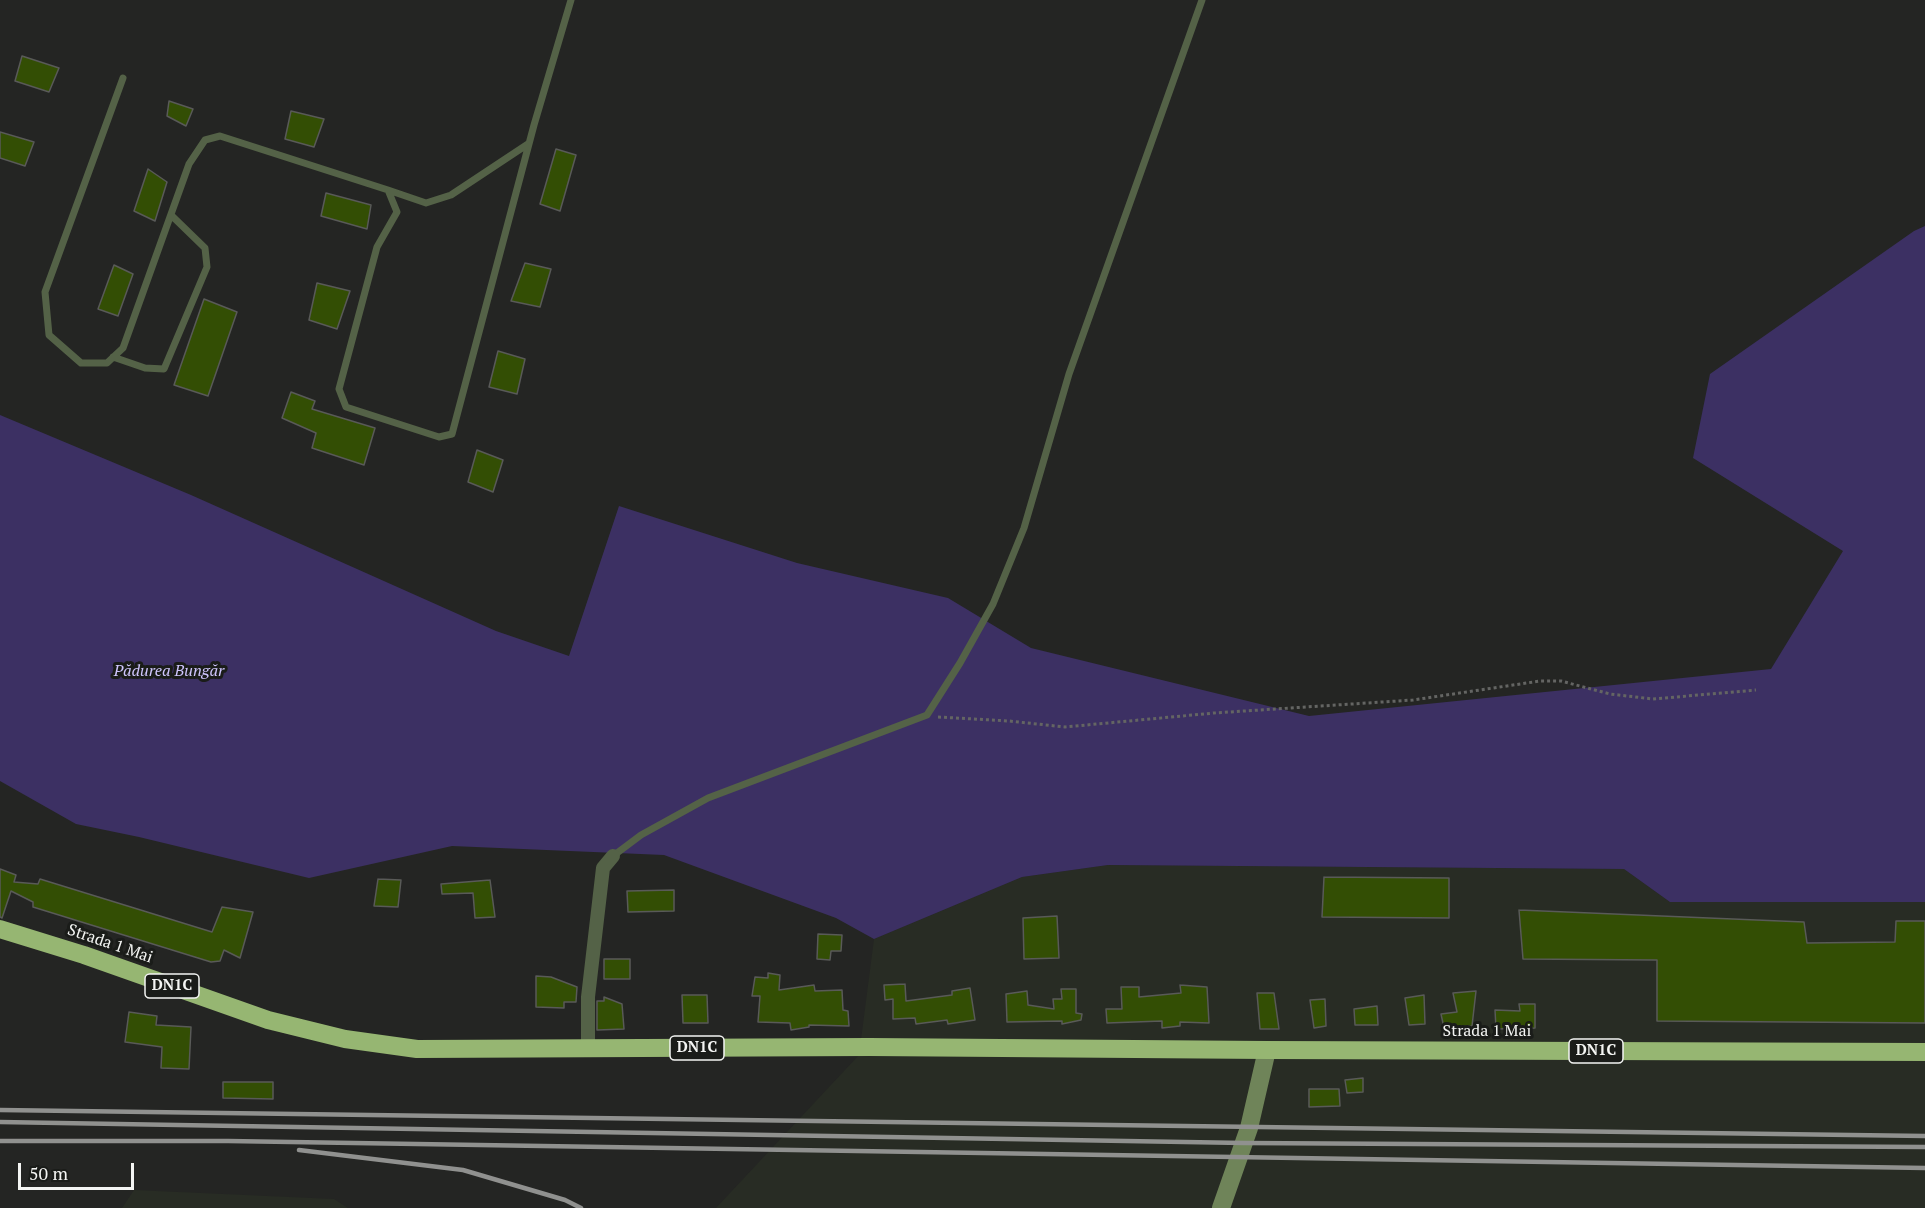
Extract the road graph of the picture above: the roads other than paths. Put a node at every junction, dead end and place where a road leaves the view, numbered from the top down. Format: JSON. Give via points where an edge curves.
{"nodes":[{"id":1,"x":571,"y":0,"type":"edge"},
{"id":2,"x":1202,"y":0,"type":"edge"},
{"id":3,"x":123,"y":78,"type":"dead end"},
{"id":4,"x":529,"y":144,"type":"junction"},
{"id":5,"x":388,"y":190,"type":"junction"},
{"id":6,"x":171,"y":214,"type":"junction"},
{"id":7,"x":113,"y":357,"type":"junction"},
{"id":8,"x":613,"y":856,"type":"joint"},
{"id":9,"x":0,"y":928,"type":"edge"},
{"id":10,"x":588,"y":1049,"type":"junction"},
{"id":11,"x":1267,"y":1050,"type":"junction"},
{"id":12,"x":1925,"y":1052,"type":"edge"},
{"id":13,"x":1221,"y":1208,"type":"edge"}],
"edges":[{"from":1,"to":4,"type":"lane"},
{"from":2,"to":8,"type":"lane","via":[[1069,374],[1024,528],[993,604],[927,715],[708,798],[641,835]]},
{"from":3,"to":7,"type":"lane","via":[[45,292],[49,334],[81,363],[106,363]]},
{"from":4,"to":5,"type":"lane","via":[[442,198],[426,203]]},
{"from":4,"to":5,"type":"lane","via":[[452,434],[439,437],[346,407],[339,388],[377,247],[397,212]]},
{"from":5,"to":6,"type":"lane","via":[[220,136],[205,140],[189,164]]},
{"from":6,"to":7,"type":"lane","via":[[123,348]]},
{"from":6,"to":7,"type":"lane","via":[[205,249],[207,267],[164,369],[145,368]]},
{"from":8,"to":10,"type":"street","via":[[603,868],[588,997]]},
{"from":9,"to":10,"type":"highway","name":"Strada 1 Mai","number":"DN1C","via":[[268,1020],[345,1040],[417,1049]]},
{"from":10,"to":11,"type":"highway","name":"Strada 1 Mai","number":"DN1C"},
{"from":11,"to":12,"type":"highway","name":"Strada 1 Mai","number":"DN1C"},
{"from":11,"to":13,"type":"main road","via":[[1249,1128]]}]}
